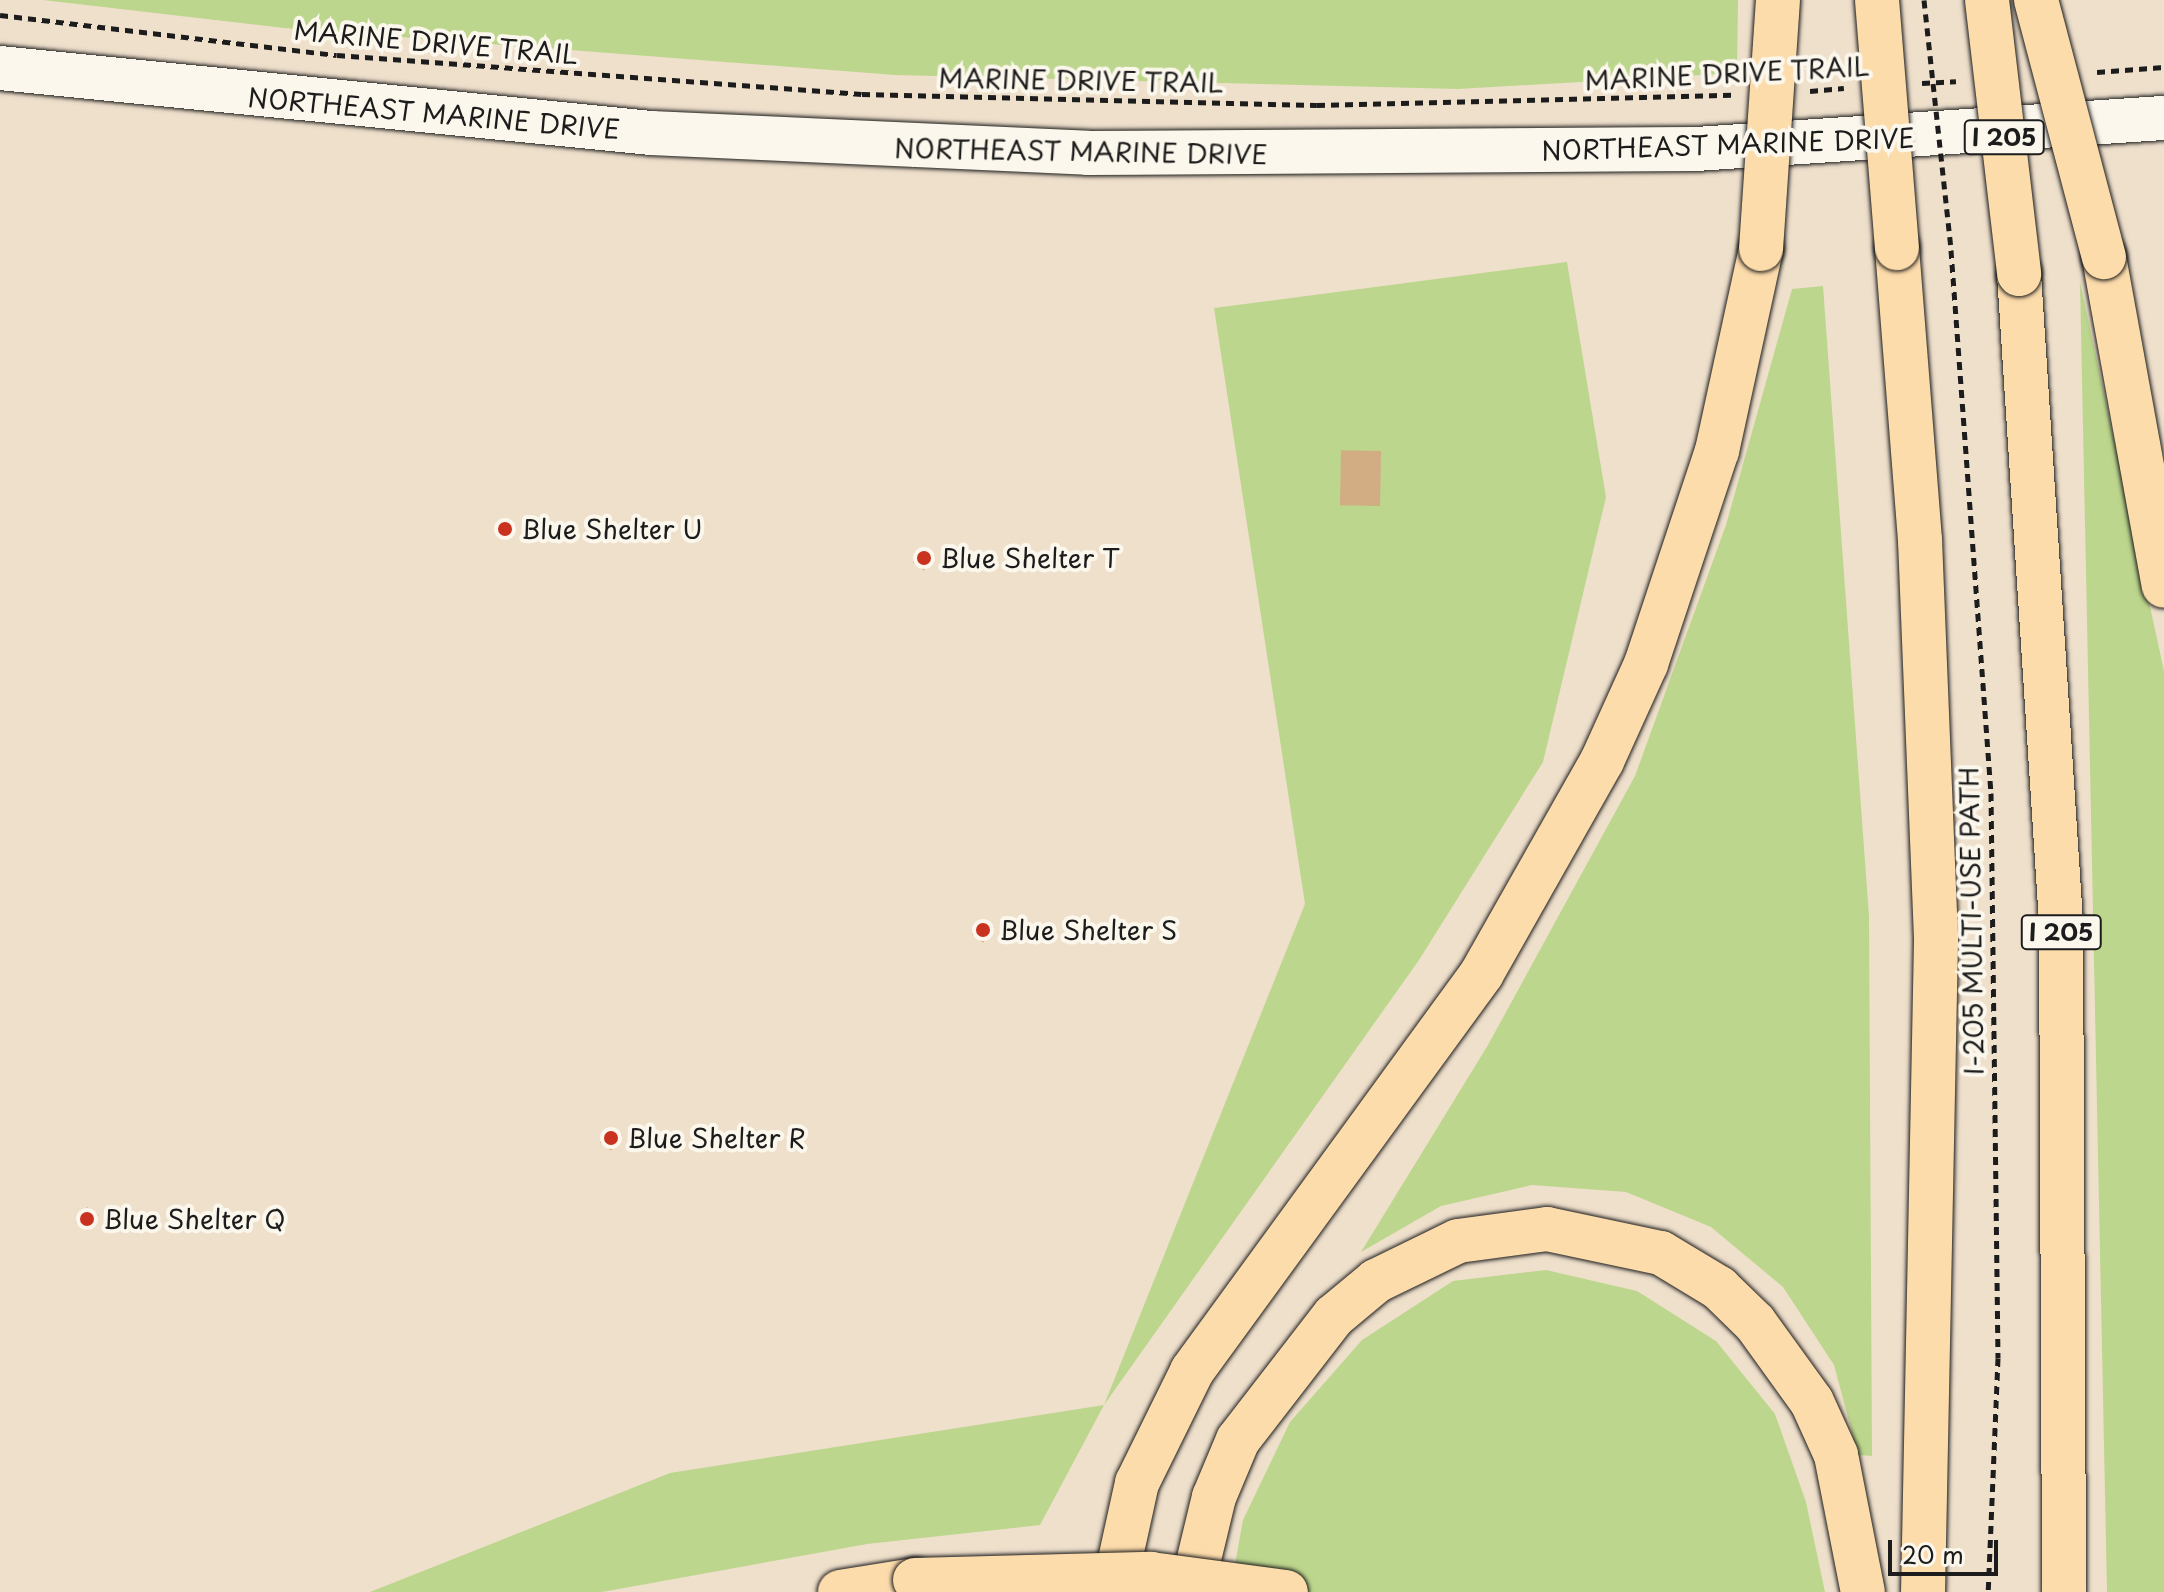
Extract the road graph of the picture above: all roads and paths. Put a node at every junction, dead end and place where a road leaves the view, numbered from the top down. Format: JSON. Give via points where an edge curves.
{"nodes":[{"id":1,"x":1778,"y":0,"type":"edge"},
{"id":2,"x":1877,"y":0,"type":"edge"},
{"id":3,"x":1924,"y":0,"type":"edge"},
{"id":4,"x":1987,"y":0,"type":"edge"},
{"id":5,"x":2036,"y":0,"type":"edge"},
{"id":6,"x":0,"y":15,"type":"edge"},
{"id":7,"x":2164,"y":67,"type":"edge"},
{"id":8,"x":0,"y":68,"type":"edge"},
{"id":9,"x":2088,"y":73,"type":"dead end"},
{"id":10,"x":1965,"y":81,"type":"dead end"},
{"id":11,"x":1904,"y":85,"type":"dead end"},
{"id":12,"x":1858,"y":88,"type":"dead end"},
{"id":13,"x":1796,"y":91,"type":"dead end"},
{"id":14,"x":1750,"y":94,"type":"dead end"},
{"id":15,"x":2164,"y":118,"type":"edge"},
{"id":16,"x":2159,"y":550,"type":"edge"},
{"id":17,"x":2164,"y":586,"type":"edge"},
{"id":18,"x":840,"y":1592,"type":"edge"},
{"id":19,"x":1113,"y":1592,"type":"edge"},
{"id":20,"x":1191,"y":1592,"type":"edge"},
{"id":21,"x":1286,"y":1592,"type":"edge"},
{"id":22,"x":1863,"y":1592,"type":"edge"},
{"id":23,"x":1923,"y":1592,"type":"edge"},
{"id":24,"x":1988,"y":1592,"type":"edge"},
{"id":25,"x":2064,"y":1592,"type":"edge"}],
"edges":[{"from":1,"to":19,"type":"highway","bridge":true,"via":[[1761,249],[1717,451],[1646,664],[1602,761],[1482,973],[1192,1371],[1137,1483]]},
{"from":2,"to":23,"type":"highway","bridge":true,"via":[[1920,540],[1936,941]]},
{"from":3,"to":24,"type":"path","name":"I-205 MULTI-USE PATH","bridge":true,"via":[[1951,250],[1991,793],[1998,1358]]},
{"from":4,"to":25,"type":"highway","number":"I 205","bridge":true,"via":[[2019,274],[2061,937]]},
{"from":5,"to":16,"type":"highway","bridge":true,"via":[[2104,257]]},
{"from":6,"to":14,"type":"path","name":"MARINE DRIVE TRAIL","via":[[337,55],[862,94],[1317,105]]},
{"from":7,"to":9,"type":"path"},
{"from":8,"to":15,"type":"main road","name":"NORTHEAST MARINE DRIVE","via":[[651,133],[1088,153],[1696,149]]},
{"from":10,"to":11,"type":"path","name":"MARINE DRIVE TRAIL"},
{"from":12,"to":13,"type":"path","name":"MARINE DRIVE TRAIL"},
{"from":16,"to":17,"type":"highway"},
{"from":18,"to":21,"type":"highway","bridge":true,"via":[[915,1580],[1138,1573]]},
{"from":20,"to":22,"type":"highway","via":[[1214,1497],[1238,1440],[1334,1316],[1376,1281],[1458,1241],[1547,1229],[1661,1253],[1719,1288],[1755,1323],[1812,1402],[1836,1455]]}]}
